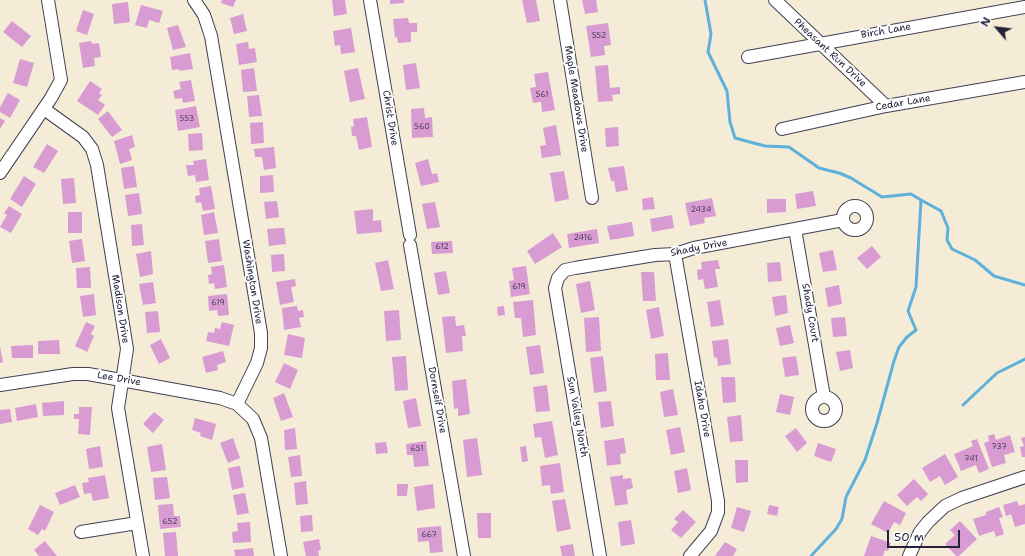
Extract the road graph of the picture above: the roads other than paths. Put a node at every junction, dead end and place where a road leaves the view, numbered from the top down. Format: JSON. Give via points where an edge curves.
{"nodes":[{"id":1,"x":48,"y":0,"type":"edge"},
{"id":2,"x":194,"y":0,"type":"edge"},
{"id":3,"x":370,"y":0,"type":"edge"},
{"id":4,"x":560,"y":0,"type":"edge"},
{"id":5,"x":775,"y":0,"type":"edge"},
{"id":6,"x":1025,"y":7,"type":"edge"},
{"id":7,"x":820,"y":43,"type":"junction"},
{"id":8,"x":748,"y":57,"type":"dead end"},
{"id":9,"x":1025,"y":82,"type":"edge"},
{"id":10,"x":886,"y":106,"type":"junction"},
{"id":11,"x":44,"y":109,"type":"junction"},
{"id":12,"x":782,"y":129,"type":"dead end"},
{"id":13,"x":0,"y":172,"type":"edge"},
{"id":14,"x":592,"y":198,"type":"dead end"},
{"id":15,"x":843,"y":220,"type":"dead end"},
{"id":16,"x":795,"y":229,"type":"junction"},
{"id":17,"x":410,"y":240,"type":"joint"},
{"id":18,"x":675,"y":254,"type":"junction"},
{"id":19,"x":558,"y":278,"type":"joint"},
{"id":20,"x":122,"y":379,"type":"junction"},
{"id":21,"x":0,"y":385,"type":"edge"},
{"id":22,"x":824,"y":397,"type":"dead end"},
{"id":23,"x":237,"y":404,"type":"junction"},
{"id":24,"x":1025,"y":477,"type":"edge"},
{"id":25,"x":137,"y":523,"type":"junction"},
{"id":26,"x":81,"y":532,"type":"dead end"},
{"id":27,"x":143,"y":556,"type":"edge"},
{"id":28,"x":281,"y":556,"type":"edge"},
{"id":29,"x":464,"y":556,"type":"edge"},
{"id":30,"x":600,"y":556,"type":"edge"},
{"id":31,"x":690,"y":556,"type":"edge"},
{"id":32,"x":909,"y":556,"type":"edge"}],
"edges":[{"from":1,"to":11,"type":"street","via":[[61,75],[59,85]]},
{"from":2,"to":23,"type":"street","name":"Washington Drive","via":[[204,15],[211,36],[261,333],[257,364]]},
{"from":3,"to":17,"type":"street","name":"Christ Drive"},
{"from":4,"to":14,"type":"street","name":"Maple Meadows Drive"},
{"from":5,"to":7,"type":"street","name":"Pheasant Run Drive"},
{"from":6,"to":7,"type":"street","name":"Birch Lane"},
{"from":7,"to":8,"type":"street","name":"Birch Lane"},
{"from":7,"to":10,"type":"street","name":"Pheasant Run Drive"},
{"from":9,"to":10,"type":"street","name":"Cedar Lane"},
{"from":10,"to":12,"type":"street","name":"Cedar Lane"},
{"from":11,"to":13,"type":"street"},
{"from":11,"to":20,"type":"street","name":"Madison Drive","via":[[83,137],[95,156],[126,345]]},
{"from":15,"to":16,"type":"street","name":"Shady Drive"},
{"from":16,"to":18,"type":"street","name":"Shady Drive"},
{"from":16,"to":22,"type":"street","name":"Shady Court"},
{"from":17,"to":29,"type":"street","name":"Dornseif Drive"},
{"from":18,"to":19,"type":"street","name":"Shady Drive","via":[[565,270]]},
{"from":18,"to":31,"type":"street","name":"Idaho Drive","via":[[718,502],[718,512],[711,531]]},
{"from":19,"to":30,"type":"street","name":"Sun Valley North","via":[[555,288]]},
{"from":20,"to":21,"type":"street","name":"Lee Drive","via":[[73,374]]},
{"from":20,"to":23,"type":"street","name":"Lee Drive","via":[[220,398]]},
{"from":20,"to":25,"type":"street","name":"Madison Drive","via":[[118,408]]},
{"from":23,"to":28,"type":"street","via":[[252,419],[261,438]]},
{"from":24,"to":32,"type":"street","via":[[945,506],[920,532]]},
{"from":25,"to":26,"type":"street"},
{"from":25,"to":27,"type":"street","name":"Madison Drive"}]}
